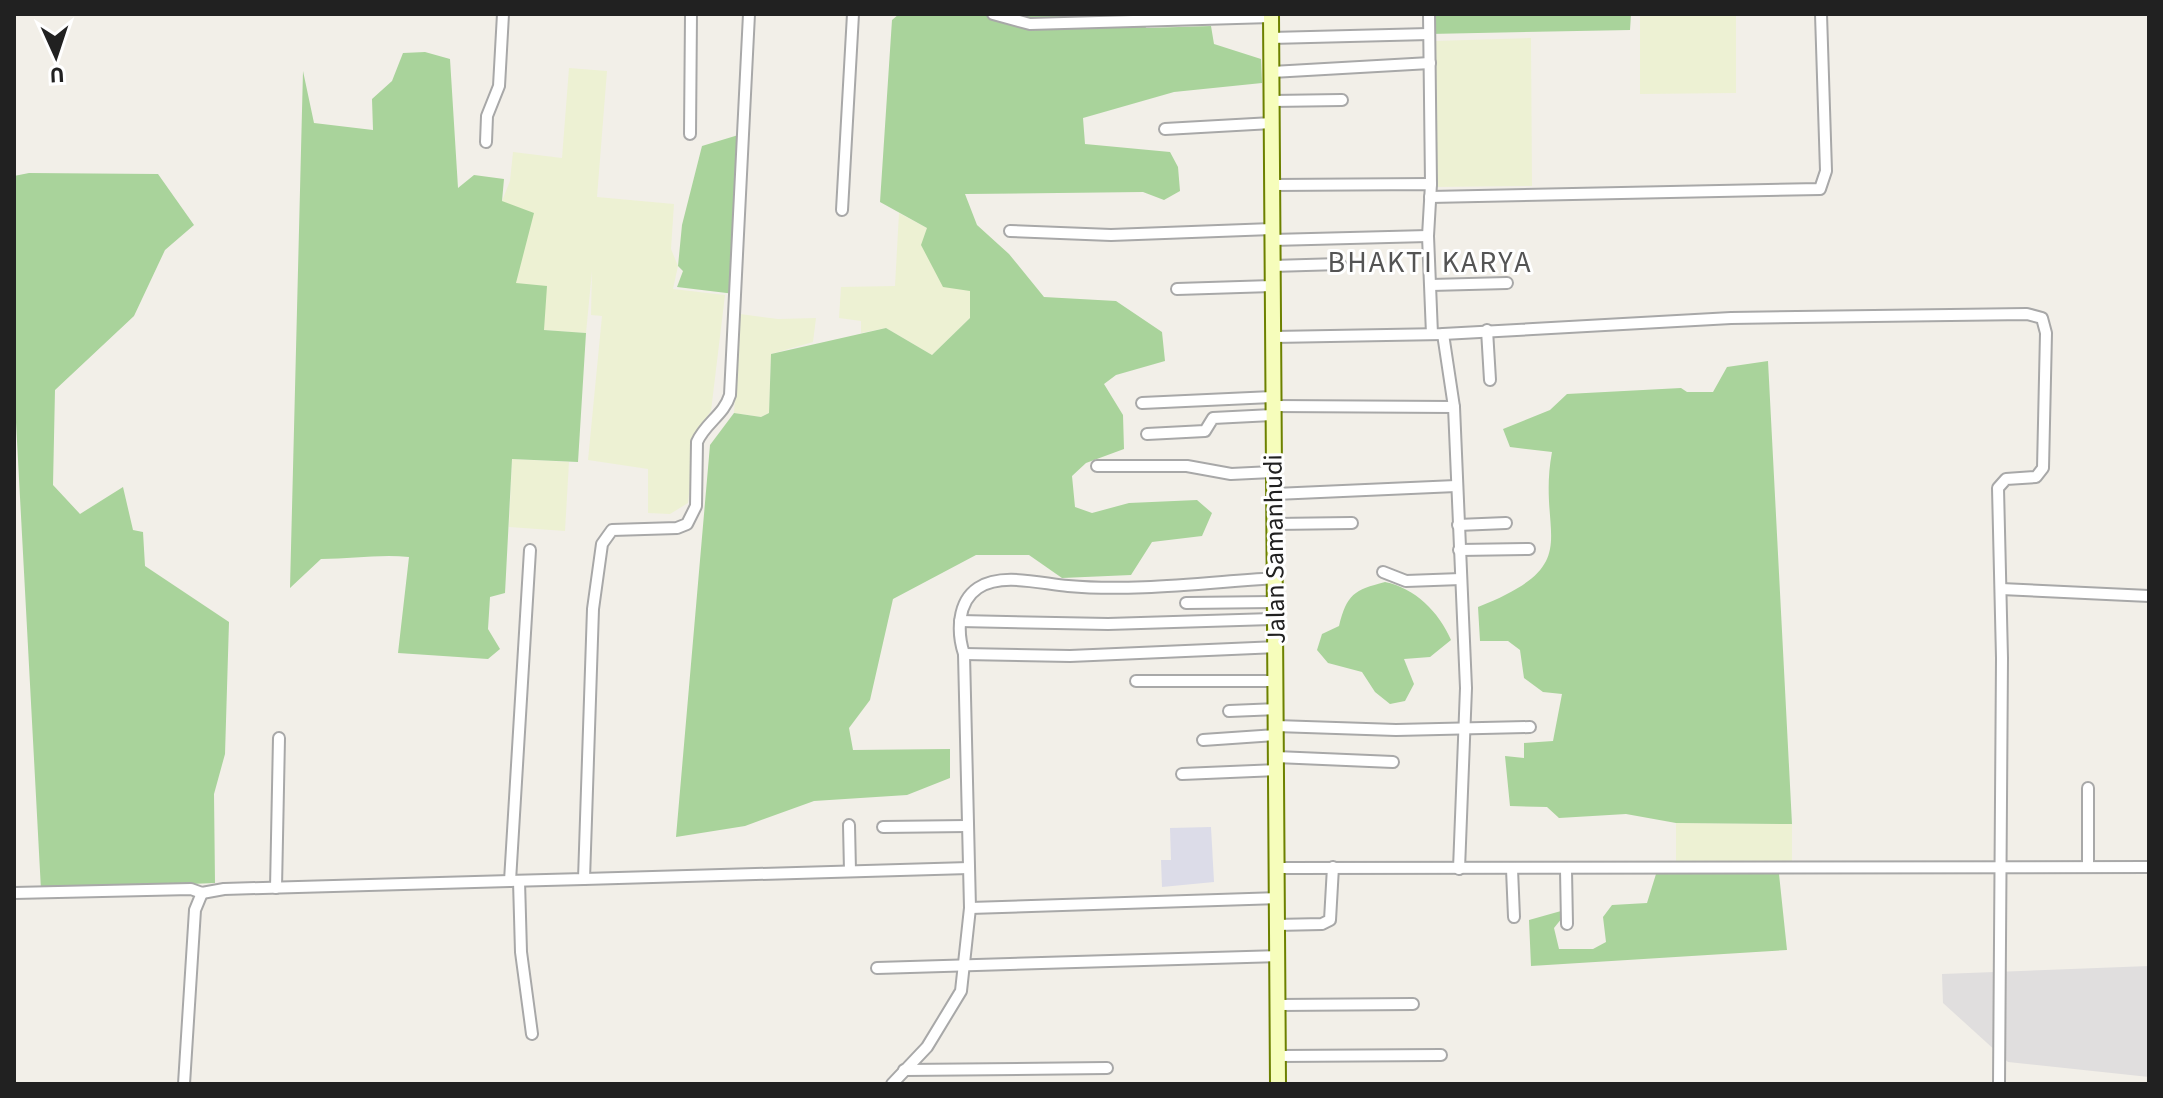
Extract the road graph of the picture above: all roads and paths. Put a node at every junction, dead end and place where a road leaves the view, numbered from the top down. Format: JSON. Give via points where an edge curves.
{"nodes":[{"id":1,"x":503,"y":14,"type":"edge"},
{"id":2,"x":691,"y":14,"type":"edge"},
{"id":3,"x":749,"y":14,"type":"edge"},
{"id":4,"x":853,"y":14,"type":"edge"},
{"id":5,"x":993,"y":14,"type":"edge"},
{"id":6,"x":1429,"y":14,"type":"edge"},
{"id":7,"x":1821,"y":14,"type":"edge"},
{"id":8,"x":1271,"y":15,"type":"edge"},
{"id":9,"x":1429,"y":34,"type":"junction"},
{"id":10,"x":1271,"y":38,"type":"junction"},
{"id":11,"x":1430,"y":63,"type":"junction"},
{"id":12,"x":1272,"y":72,"type":"junction"},
{"id":13,"x":1342,"y":100,"type":"dead end"},
{"id":14,"x":1272,"y":101,"type":"junction"},
{"id":15,"x":1272,"y":123,"type":"junction"},
{"id":16,"x":1165,"y":129,"type":"dead end"},
{"id":17,"x":690,"y":134,"type":"dead end"},
{"id":18,"x":486,"y":142,"type":"dead end"},
{"id":19,"x":1431,"y":184,"type":"junction"},
{"id":20,"x":1273,"y":185,"type":"junction"},
{"id":21,"x":1430,"y":197,"type":"junction"},
{"id":22,"x":842,"y":210,"type":"dead end"},
{"id":23,"x":1010,"y":231,"type":"dead end"},
{"id":24,"x":1272,"y":234,"type":"junction"},
{"id":25,"x":1428,"y":236,"type":"junction"},
{"id":26,"x":1340,"y":264,"type":"dead end"},
{"id":27,"x":1272,"y":266,"type":"junction"},
{"id":28,"x":1507,"y":283,"type":"dead end"},
{"id":29,"x":1431,"y":285,"type":"junction"},
{"id":30,"x":1272,"y":286,"type":"junction"},
{"id":31,"x":1177,"y":289,"type":"dead end"},
{"id":32,"x":1487,"y":330,"type":"junction"},
{"id":33,"x":1438,"y":334,"type":"junction"},
{"id":34,"x":1274,"y":337,"type":"junction"},
{"id":35,"x":1490,"y":380,"type":"dead end"},
{"id":36,"x":1142,"y":403,"type":"dead end"},
{"id":37,"x":1273,"y":406,"type":"junction"},
{"id":38,"x":1454,"y":407,"type":"junction"},
{"id":39,"x":1147,"y":434,"type":"dead end"},
{"id":40,"x":1097,"y":466,"type":"dead end"},
{"id":41,"x":1274,"y":472,"type":"junction"},
{"id":42,"x":1456,"y":486,"type":"junction"},
{"id":43,"x":1275,"y":494,"type":"junction"},
{"id":44,"x":1352,"y":523,"type":"dead end"},
{"id":45,"x":1506,"y":523,"type":"dead end"},
{"id":46,"x":1275,"y":524,"type":"junction"},
{"id":47,"x":1458,"y":525,"type":"junction"},
{"id":48,"x":1529,"y":549,"type":"dead end"},
{"id":49,"x":530,"y":550,"type":"dead end"},
{"id":50,"x":1459,"y":550,"type":"junction"},
{"id":51,"x":1383,"y":572,"type":"dead end"},
{"id":52,"x":1276,"y":578,"type":"junction"},
{"id":53,"x":1461,"y":579,"type":"junction"},
{"id":54,"x":2001,"y":589,"type":"junction"},
{"id":55,"x":2149,"y":596,"type":"edge"},
{"id":56,"x":1276,"y":602,"type":"junction"},
{"id":57,"x":1186,"y":603,"type":"dead end"},
{"id":58,"x":1276,"y":619,"type":"junction"},
{"id":59,"x":960,"y":621,"type":"junction"},
{"id":60,"x":1276,"y":647,"type":"junction"},
{"id":61,"x":964,"y":654,"type":"junction"},
{"id":62,"x":1136,"y":681,"type":"dead end"},
{"id":63,"x":1276,"y":681,"type":"junction"},
{"id":64,"x":1277,"y":709,"type":"junction"},
{"id":65,"x":1229,"y":711,"type":"dead end"},
{"id":66,"x":1530,"y":727,"type":"dead end"},
{"id":67,"x":1465,"y":728,"type":"junction"},
{"id":68,"x":1276,"y":731,"type":"junction"},
{"id":69,"x":279,"y":738,"type":"dead end"},
{"id":70,"x":1203,"y":740,"type":"dead end"},
{"id":71,"x":1393,"y":762,"type":"dead end"},
{"id":72,"x":1277,"y":763,"type":"junction"},
{"id":73,"x":1182,"y":774,"type":"dead end"},
{"id":74,"x":2088,"y":788,"type":"dead end"},
{"id":75,"x":849,"y":825,"type":"dead end"},
{"id":76,"x":967,"y":826,"type":"junction"},
{"id":77,"x":883,"y":827,"type":"dead end"},
{"id":78,"x":1333,"y":867,"type":"junction"},
{"id":79,"x":2088,"y":867,"type":"junction"},
{"id":80,"x":2149,"y":867,"type":"edge"},
{"id":81,"x":969,"y":868,"type":"junction"},
{"id":82,"x":1278,"y":868,"type":"junction"},
{"id":83,"x":1998,"y":868,"type":"junction"},
{"id":84,"x":1459,"y":869,"type":"junction"},
{"id":85,"x":1512,"y":869,"type":"junction"},
{"id":86,"x":1566,"y":870,"type":"junction"},
{"id":87,"x":850,"y":871,"type":"junction"},
{"id":88,"x":584,"y":879,"type":"junction"},
{"id":89,"x":514,"y":881,"type":"junction"},
{"id":90,"x":276,"y":888,"type":"junction"},
{"id":91,"x":14,"y":893,"type":"edge"},
{"id":92,"x":202,"y":893,"type":"junction"},
{"id":93,"x":1277,"y":898,"type":"junction"},
{"id":94,"x":970,"y":908,"type":"junction"},
{"id":95,"x":1514,"y":917,"type":"dead end"},
{"id":96,"x":1567,"y":924,"type":"dead end"},
{"id":97,"x":1276,"y":925,"type":"junction"},
{"id":98,"x":1277,"y":956,"type":"junction"},
{"id":99,"x":965,"y":965,"type":"junction"},
{"id":100,"x":877,"y":968,"type":"dead end"},
{"id":101,"x":1413,"y":1004,"type":"dead end"},
{"id":102,"x":1279,"y":1005,"type":"junction"},
{"id":103,"x":532,"y":1034,"type":"dead end"},
{"id":104,"x":1441,"y":1055,"type":"dead end"},
{"id":105,"x":1278,"y":1056,"type":"junction"},
{"id":106,"x":1107,"y":1068,"type":"dead end"},
{"id":107,"x":904,"y":1070,"type":"junction"},
{"id":108,"x":184,"y":1084,"type":"edge"},
{"id":109,"x":892,"y":1084,"type":"edge"},
{"id":110,"x":1278,"y":1084,"type":"edge"},
{"id":111,"x":1999,"y":1084,"type":"edge"}],
"edges":[{"from":1,"to":18,"type":"street","via":[[499,86],[487,116]]},
{"from":2,"to":17,"type":"street"},
{"from":3,"to":88,"type":"street","via":[[730,395],[697,442],[696,506],[687,524],[612,530],[602,544],[593,609]]},
{"from":4,"to":22,"type":"street"},
{"from":5,"to":8,"type":"street","via":[[1030,24]]},
{"from":6,"to":9,"type":"street"},
{"from":7,"to":21,"type":"street","via":[[1826,171],[1820,189]]},
{"from":8,"to":10,"type":"street","name":"Jalan Samanhudi"},
{"from":9,"to":10,"type":"street"},
{"from":9,"to":11,"type":"street"},
{"from":10,"to":12,"type":"street","name":"Jalan Samanhudi"},
{"from":11,"to":12,"type":"street"},
{"from":11,"to":19,"type":"street"},
{"from":12,"to":14,"type":"street","name":"Jalan Samanhudi"},
{"from":13,"to":14,"type":"street"},
{"from":14,"to":15,"type":"street","name":"Jalan Samanhudi"},
{"from":15,"to":16,"type":"street"},
{"from":15,"to":20,"type":"street","name":"Jalan Samanhudi"},
{"from":19,"to":20,"type":"street"},
{"from":19,"to":21,"type":"street"},
{"from":20,"to":24,"type":"street","name":"Jalan Samanhudi"},
{"from":21,"to":25,"type":"street"},
{"from":23,"to":24,"type":"street"},
{"from":24,"to":25,"type":"street"},
{"from":24,"to":27,"type":"street","name":"Jalan Samanhudi"},
{"from":25,"to":29,"type":"street"},
{"from":26,"to":27,"type":"street"},
{"from":27,"to":30,"type":"street","name":"Jalan Samanhudi"},
{"from":28,"to":29,"type":"street"},
{"from":29,"to":33,"type":"street"},
{"from":30,"to":31,"type":"street"},
{"from":30,"to":34,"type":"street","name":"Jalan Samanhudi"},
{"from":32,"to":33,"type":"street"},
{"from":32,"to":35,"type":"street"},
{"from":32,"to":54,"type":"street","via":[[1731,318],[2036,314],[2045,322],[2046,333],[2045,461],[2036,477],[2006,479],[1998,488]]},
{"from":33,"to":34,"type":"street"},
{"from":33,"to":38,"type":"street"},
{"from":34,"to":37,"type":"street","name":"Jalan Samanhudi"},
{"from":36,"to":37,"type":"street"},
{"from":37,"to":38,"type":"street"},
{"from":37,"to":39,"type":"street","via":[[1213,418],[1205,431]]},
{"from":37,"to":41,"type":"street","name":"Jalan Samanhudi"},
{"from":38,"to":42,"type":"street"},
{"from":40,"to":41,"type":"street"},
{"from":41,"to":43,"type":"street","name":"Jalan Samanhudi"},
{"from":42,"to":43,"type":"street"},
{"from":42,"to":47,"type":"street"},
{"from":43,"to":46,"type":"street","name":"Jalan Samanhudi"},
{"from":44,"to":46,"type":"street"},
{"from":45,"to":47,"type":"street"},
{"from":46,"to":52,"type":"street","name":"Jalan Samanhudi"},
{"from":47,"to":50,"type":"street"},
{"from":48,"to":50,"type":"street"},
{"from":49,"to":89,"type":"street"},
{"from":50,"to":53,"type":"street"},
{"from":51,"to":53,"type":"street","via":[[1406,581]]},
{"from":52,"to":56,"type":"street","name":"Jalan Samanhudi"},
{"from":52,"to":59,"type":"street","via":[[1081,587],[987,583],[966,601]]},
{"from":53,"to":67,"type":"street"},
{"from":54,"to":55,"type":"street"},
{"from":54,"to":83,"type":"street"},
{"from":56,"to":57,"type":"street"},
{"from":56,"to":58,"type":"street","name":"Jalan Samanhudi"},
{"from":58,"to":59,"type":"street"},
{"from":58,"to":60,"type":"street","name":"Jalan Samanhudi"},
{"from":59,"to":61,"type":"street"},
{"from":60,"to":61,"type":"street","via":[[1070,656]]},
{"from":60,"to":63,"type":"street","name":"Jalan Samanhudi"},
{"from":61,"to":76,"type":"street"},
{"from":62,"to":63,"type":"street"},
{"from":63,"to":64,"type":"street","name":"Jalan Samanhudi"},
{"from":64,"to":65,"type":"street"},
{"from":64,"to":68,"type":"street","name":"Jalan Samanhudi"},
{"from":66,"to":67,"type":"street"},
{"from":67,"to":68,"type":"street","via":[[1303,726]]},
{"from":67,"to":84,"type":"street"},
{"from":68,"to":70,"type":"street"},
{"from":68,"to":72,"type":"street","name":"Jalan Samanhudi"},
{"from":69,"to":90,"type":"street"},
{"from":71,"to":72,"type":"street"},
{"from":72,"to":73,"type":"street"},
{"from":72,"to":82,"type":"street","name":"Jalan Samanhudi"},
{"from":74,"to":79,"type":"street"},
{"from":75,"to":87,"type":"street"},
{"from":76,"to":77,"type":"street"},
{"from":76,"to":81,"type":"street"},
{"from":78,"to":82,"type":"street"},
{"from":78,"to":84,"type":"street"},
{"from":78,"to":97,"type":"street","via":[[1330,920]]},
{"from":79,"to":80,"type":"street"},
{"from":79,"to":83,"type":"street"},
{"from":81,"to":87,"type":"street"},
{"from":81,"to":94,"type":"street"},
{"from":82,"to":93,"type":"street","name":"Jalan Samanhudi"},
{"from":83,"to":86,"type":"street"},
{"from":83,"to":111,"type":"street"},
{"from":84,"to":85,"type":"street"},
{"from":85,"to":86,"type":"street"},
{"from":85,"to":95,"type":"street"},
{"from":86,"to":96,"type":"street"},
{"from":87,"to":88,"type":"street"},
{"from":88,"to":89,"type":"street"},
{"from":89,"to":90,"type":"street"},
{"from":89,"to":103,"type":"street"},
{"from":90,"to":92,"type":"street"},
{"from":91,"to":92,"type":"street"},
{"from":92,"to":108,"type":"street","via":[[195,910]]},
{"from":93,"to":94,"type":"street"},
{"from":93,"to":97,"type":"street","name":"Jalan Samanhudi"},
{"from":94,"to":99,"type":"street"},
{"from":97,"to":98,"type":"street","name":"Jalan Samanhudi"},
{"from":98,"to":99,"type":"street"},
{"from":98,"to":102,"type":"street","name":"Jalan Samanhudi"},
{"from":99,"to":100,"type":"street"},
{"from":99,"to":107,"type":"street","via":[[961,991],[947,1017]]},
{"from":101,"to":102,"type":"street"},
{"from":102,"to":105,"type":"street","name":"Jalan Samanhudi"},
{"from":104,"to":105,"type":"street"},
{"from":105,"to":110,"type":"street","name":"Jalan Samanhudi"},
{"from":106,"to":107,"type":"street"},
{"from":107,"to":109,"type":"street"}]}
